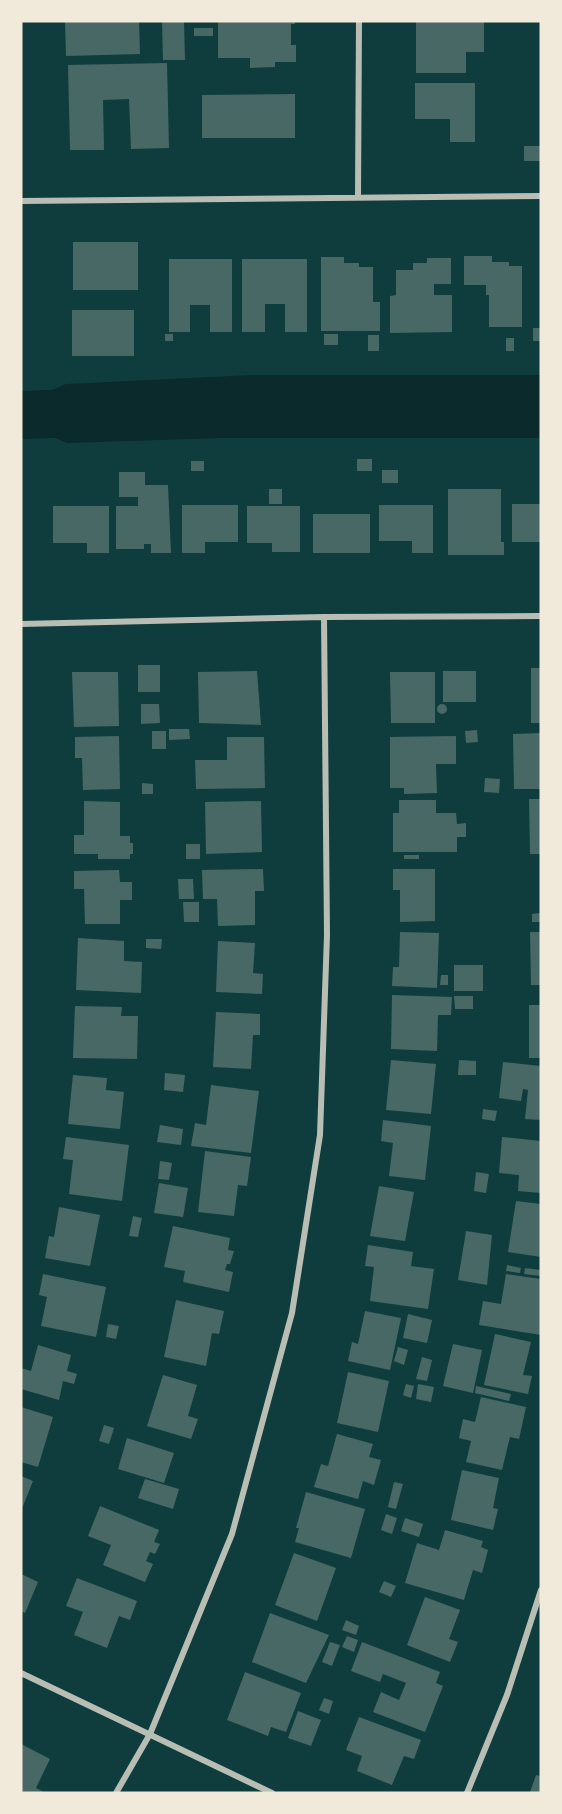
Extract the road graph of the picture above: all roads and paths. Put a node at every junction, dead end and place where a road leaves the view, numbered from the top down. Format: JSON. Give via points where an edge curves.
{"nodes":[{"id":1,"x":359,"y":21,"type":"edge"},
{"id":2,"x":541,"y":196,"type":"edge"},
{"id":3,"x":358,"y":197,"type":"junction"},
{"id":4,"x":21,"y":201,"type":"edge"},
{"id":5,"x":541,"y":616,"type":"edge"},
{"id":6,"x":324,"y":617,"type":"junction"},
{"id":7,"x":21,"y":624,"type":"edge"},
{"id":8,"x":541,"y":1590,"type":"edge"},
{"id":9,"x":21,"y":1673,"type":"edge"},
{"id":10,"x":150,"y":1734,"type":"junction"},
{"id":11,"x":116,"y":1793,"type":"edge"},
{"id":12,"x":272,"y":1793,"type":"edge"},
{"id":13,"x":467,"y":1793,"type":"edge"}],
"edges":[{"from":1,"to":3,"type":"street"},
{"from":2,"to":3,"type":"street"},
{"from":3,"to":4,"type":"street"},
{"from":5,"to":6,"type":"street"},
{"from":6,"to":7,"type":"street"},
{"from":6,"to":10,"type":"street","via":[[327,935],[320,1135],[294,1302],[232,1534]]},
{"from":8,"to":13,"type":"street","via":[[507,1695]]},
{"from":9,"to":10,"type":"street"},
{"from":10,"to":11,"type":"street"},
{"from":10,"to":12,"type":"street"}]}
